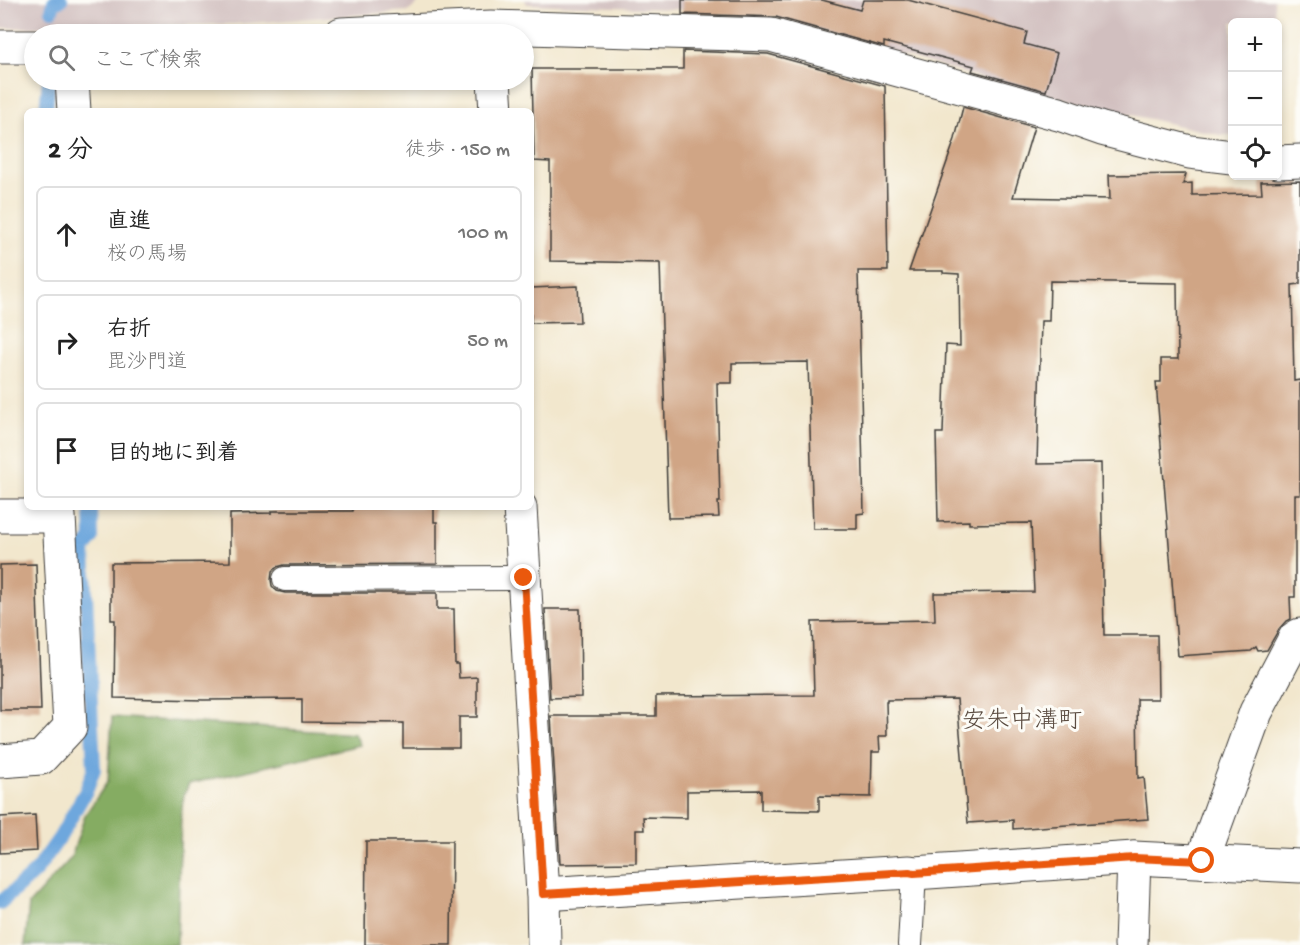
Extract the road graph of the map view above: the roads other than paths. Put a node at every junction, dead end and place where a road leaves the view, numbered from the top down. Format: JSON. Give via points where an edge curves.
{"nodes":[{"id":1,"x":491,"y":21,"type":"edge"},
{"id":2,"x":456,"y":24,"type":"edge"},
{"id":3,"x":0,"y":47,"type":"edge"},
{"id":4,"x":24,"y":47,"type":"edge"},
{"id":5,"x":73,"y":90,"type":"edge"},
{"id":6,"x":495,"y":90,"type":"edge"},
{"id":7,"x":74,"y":108,"type":"edge"},
{"id":8,"x":496,"y":108,"type":"edge"},
{"id":9,"x":1228,"y":156,"type":"edge"},
{"id":10,"x":1300,"y":161,"type":"edge"},
{"id":11,"x":1282,"y":162,"type":"edge"},
{"id":12,"x":520,"y":510,"type":"edge"},
{"id":13,"x":60,"y":512,"type":"edge"},
{"id":14,"x":0,"y":516,"type":"edge"},
{"id":15,"x":524,"y":578,"type":"junction"},
{"id":16,"x":285,"y":579,"type":"dead end"},
{"id":17,"x":1300,"y":635,"type":"edge"},
{"id":18,"x":0,"y":760,"type":"edge"},
{"id":19,"x":1134,"y":858,"type":"junction"},
{"id":20,"x":1202,"y":861,"type":"junction"},
{"id":21,"x":1300,"y":866,"type":"edge"},
{"id":22,"x":914,"y":873,"type":"junction"},
{"id":23,"x":543,"y":894,"type":"junction"},
{"id":24,"x":544,"y":945,"type":"edge"},
{"id":25,"x":910,"y":945,"type":"edge"},
{"id":26,"x":1131,"y":945,"type":"edge"}],
"edges":[{"from":1,"to":2,"type":"street"},
{"from":1,"to":9,"type":"street","via":[[771,35],[1102,129],[1190,152]]},
{"from":3,"to":4,"type":"street"},
{"from":5,"to":7,"type":"street"},
{"from":6,"to":8,"type":"street"},
{"from":10,"to":11,"type":"street"},
{"from":12,"to":15,"type":"street"},
{"from":13,"to":14,"type":"street"},
{"from":13,"to":18,"type":"street","via":[[70,727],[41,758]]},
{"from":15,"to":16,"type":"lane"},
{"from":15,"to":23,"type":"street"},
{"from":17,"to":20,"type":"street","via":[[1256,712]]},
{"from":19,"to":20,"type":"street"},
{"from":19,"to":22,"type":"street"},
{"from":19,"to":26,"type":"street"},
{"from":20,"to":21,"type":"street"},
{"from":22,"to":23,"type":"street"},
{"from":22,"to":25,"type":"lane"},
{"from":23,"to":24,"type":"street"}]}
